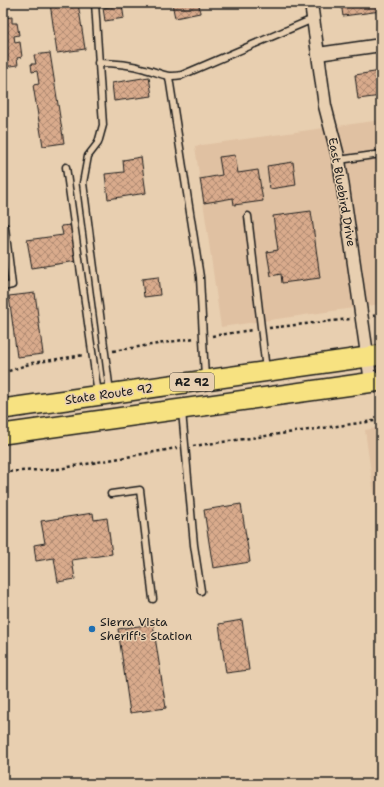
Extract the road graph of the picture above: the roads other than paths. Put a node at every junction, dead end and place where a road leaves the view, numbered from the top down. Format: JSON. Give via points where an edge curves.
{"nodes":[{"id":1,"x":95,"y":3,"type":"edge"},
{"id":2,"x":311,"y":3,"type":"edge"},
{"id":3,"x":313,"y":19,"type":"junction"},
{"id":4,"x":381,"y":45,"type":"edge"},
{"id":5,"x":318,"y":54,"type":"junction"},
{"id":6,"x":98,"y":63,"type":"junction"},
{"id":7,"x":169,"y":78,"type":"junction"},
{"id":8,"x":381,"y":154,"type":"edge"},
{"id":9,"x":339,"y":160,"type":"junction"},
{"id":10,"x":66,"y":168,"type":"dead end"},
{"id":11,"x":248,"y":216,"type":"dead end"},
{"id":12,"x":3,"y":228,"type":"edge"},
{"id":13,"x":3,"y":287,"type":"edge"},
{"id":14,"x":374,"y":356,"type":"edge"},
{"id":15,"x":267,"y":372,"type":"junction"},
{"id":16,"x":206,"y":380,"type":"junction"},
{"id":17,"x":376,"y":382,"type":"edge"},
{"id":18,"x":104,"y":395,"type":"junction"},
{"id":19,"x":3,"y":409,"type":"edge"},
{"id":20,"x":182,"y":409,"type":"junction"},
{"id":21,"x":3,"y":434,"type":"edge"},
{"id":22,"x":111,"y":494,"type":"dead end"},
{"id":23,"x":201,"y":590,"type":"dead end"},
{"id":24,"x":153,"y":599,"type":"dead end"}],
"edges":[{"from":1,"to":6,"type":"lane"},
{"from":2,"to":3,"type":"street","name":"East Bluebird Drive"},
{"from":3,"to":5,"type":"street","name":"East Bluebird Drive"},
{"from":3,"to":7,"type":"lane","via":[[194,71]]},
{"from":4,"to":5,"type":"street"},
{"from":5,"to":9,"type":"street","name":"East Bluebird Drive","via":[[325,106]]},
{"from":6,"to":7,"type":"lane","via":[[120,63]]},
{"from":6,"to":18,"type":"lane","via":[[103,125],[98,143],[88,156],[83,183],[105,352]]},
{"from":7,"to":16,"type":"lane","via":[[200,277]]},
{"from":8,"to":9,"type":"lane"},
{"from":9,"to":14,"type":"street","name":"East Bluebird Drive","via":[[361,317]]},
{"from":10,"to":18,"type":"lane","via":[[93,354]]},
{"from":11,"to":15,"type":"lane"},
{"from":12,"to":13,"type":"lane","via":[[5,227],[12,285]]},
{"from":14,"to":15,"type":"main road","name":"State Route 92","number":"AZ 92"},
{"from":14,"to":17,"type":"street","name":"East Bluebird Drive"},
{"from":15,"to":16,"type":"main road","name":"State Route 92","number":"AZ 92"},
{"from":16,"to":18,"type":"main road","name":"State Route 92","number":"AZ 92"},
{"from":17,"to":20,"type":"main road","name":"State Route 92","number":"AZ 92"},
{"from":18,"to":19,"type":"main road","name":"State Route 92","number":"AZ 92"},
{"from":20,"to":21,"type":"main road","name":"State Route 92","number":"AZ 92"},
{"from":20,"to":23,"type":"lane","via":[[194,545]]},
{"from":22,"to":24,"type":"lane","via":[[140,490]]}]}
